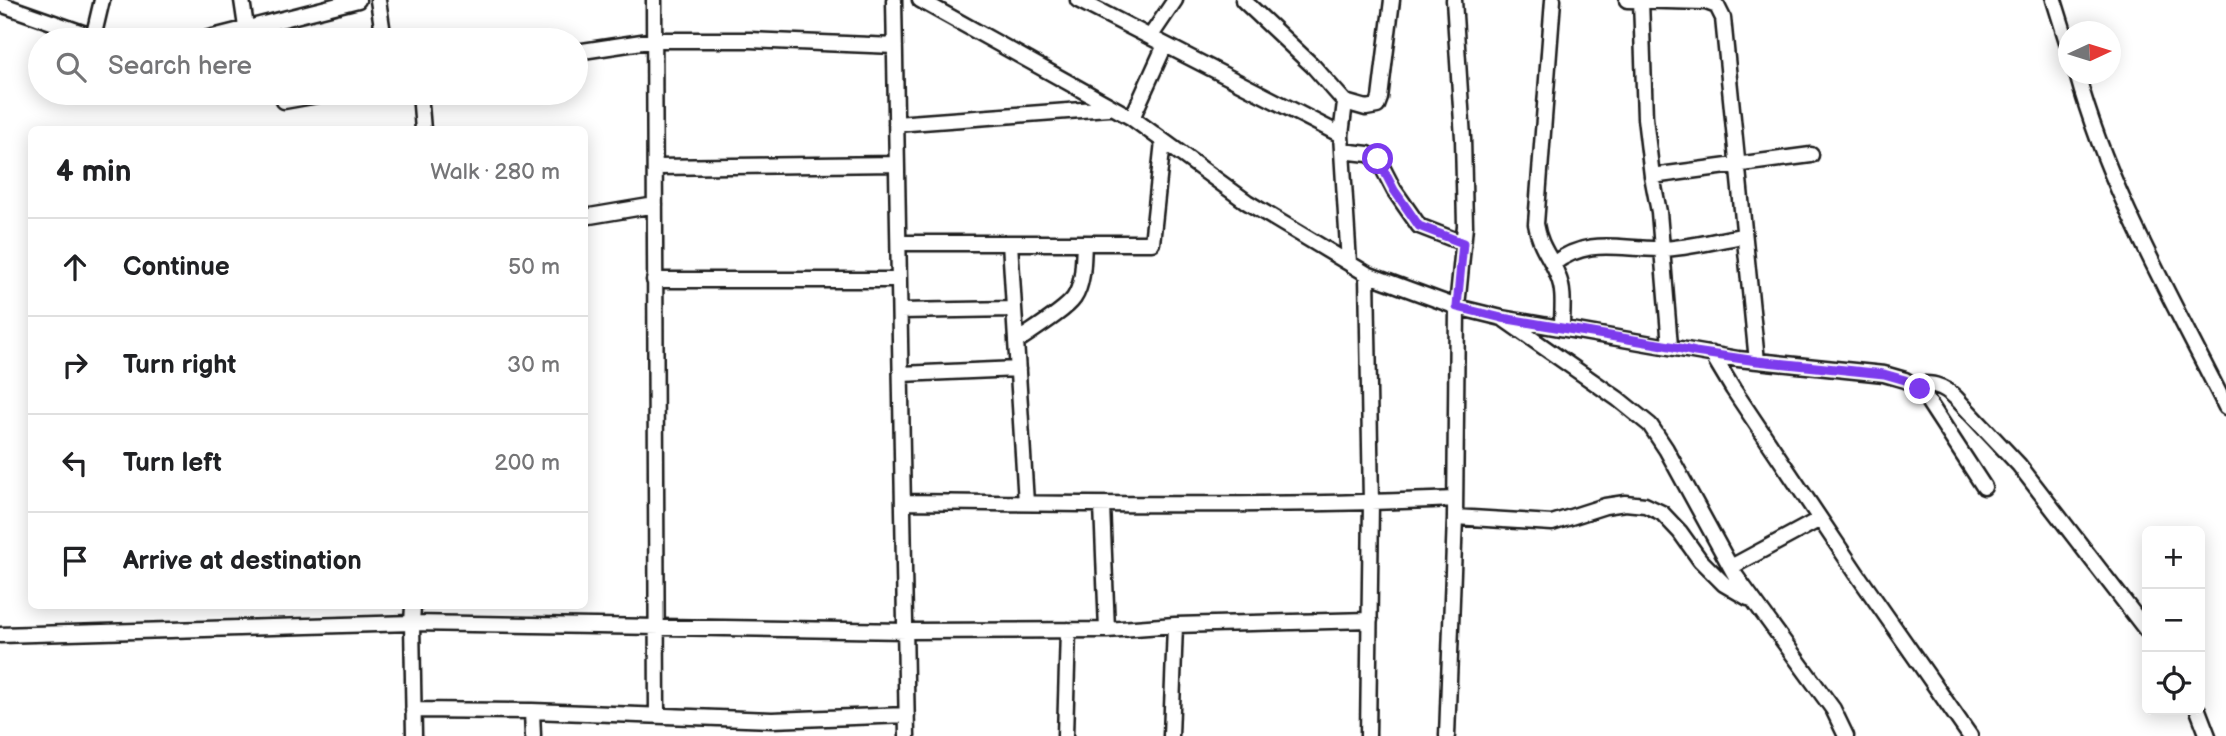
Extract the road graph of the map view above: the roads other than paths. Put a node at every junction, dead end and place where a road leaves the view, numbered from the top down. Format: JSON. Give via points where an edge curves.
{"nodes":[{"id":1,"x":102,"y":0,"type":"edge"},
{"id":2,"x":242,"y":0,"type":"edge"},
{"id":3,"x":358,"y":0,"type":"edge"},
{"id":4,"x":378,"y":0,"type":"edge"},
{"id":5,"x":654,"y":0,"type":"edge"},
{"id":6,"x":894,"y":0,"type":"edge"},
{"id":7,"x":920,"y":0,"type":"edge"},
{"id":8,"x":1175,"y":0,"type":"edge"},
{"id":9,"x":1243,"y":0,"type":"edge"},
{"id":10,"x":1392,"y":0,"type":"edge"},
{"id":11,"x":1454,"y":0,"type":"edge"},
{"id":12,"x":1553,"y":0,"type":"edge"},
{"id":13,"x":1636,"y":0,"type":"edge"},
{"id":14,"x":2054,"y":0,"type":"edge"},
{"id":15,"x":1086,"y":2,"type":"edge"},
{"id":16,"x":0,"y":4,"type":"edge"},
{"id":17,"x":2061,"y":21,"type":"edge"},
{"id":18,"x":246,"y":27,"type":"junction"},
{"id":19,"x":67,"y":28,"type":"edge"},
{"id":20,"x":99,"y":28,"type":"edge"},
{"id":21,"x":243,"y":28,"type":"edge"},
{"id":22,"x":382,"y":28,"type":"edge"},
{"id":23,"x":1150,"y":37,"type":"junction"},
{"id":24,"x":655,"y":40,"type":"junction"},
{"id":25,"x":1165,"y":45,"type":"junction"},
{"id":26,"x":895,"y":46,"type":"junction"},
{"id":27,"x":588,"y":50,"type":"edge"},
{"id":28,"x":2080,"y":84,"type":"edge"},
{"id":29,"x":1345,"y":102,"type":"junction"},
{"id":30,"x":421,"y":105,"type":"edge"},
{"id":31,"x":1110,"y":107,"type":"junction"},
{"id":32,"x":1132,"y":118,"type":"junction"},
{"id":33,"x":896,"y":124,"type":"junction"},
{"id":34,"x":423,"y":126,"type":"edge"},
{"id":35,"x":1341,"y":135,"type":"junction"},
{"id":36,"x":1163,"y":141,"type":"junction"},
{"id":37,"x":1342,"y":151,"type":"junction"},
{"id":38,"x":1811,"y":155,"type":"dead end"},
{"id":39,"x":897,"y":164,"type":"junction"},
{"id":40,"x":1736,"y":165,"type":"junction"},
{"id":41,"x":656,"y":167,"type":"junction"},
{"id":42,"x":1652,"y":176,"type":"junction"},
{"id":43,"x":655,"y":205,"type":"junction"},
{"id":44,"x":588,"y":216,"type":"edge"},
{"id":45,"x":1743,"y":236,"type":"junction"},
{"id":46,"x":899,"y":243,"type":"junction"},
{"id":47,"x":1010,"y":243,"type":"junction"},
{"id":48,"x":1084,"y":243,"type":"junction"},
{"id":49,"x":1463,"y":243,"type":"junction"},
{"id":50,"x":1663,"y":249,"type":"junction"},
{"id":51,"x":1349,"y":263,"type":"junction"},
{"id":52,"x":1553,"y":264,"type":"junction"},
{"id":53,"x":1367,"y":274,"type":"junction"},
{"id":54,"x":654,"y":280,"type":"junction"},
{"id":55,"x":898,"y":280,"type":"junction"},
{"id":56,"x":1457,"y":307,"type":"junction"},
{"id":57,"x":1014,"y":309,"type":"junction"},
{"id":58,"x":900,"y":311,"type":"junction"},
{"id":59,"x":1502,"y":318,"type":"junction"},
{"id":60,"x":1562,"y":327,"type":"junction"},
{"id":61,"x":1016,"y":342,"type":"junction"},
{"id":62,"x":1670,"y":346,"type":"junction"},
{"id":63,"x":1712,"y":354,"type":"junction"},
{"id":64,"x":1757,"y":361,"type":"junction"},
{"id":65,"x":1018,"y":369,"type":"junction"},
{"id":66,"x":901,"y":374,"type":"junction"},
{"id":67,"x":1912,"y":384,"type":"junction"},
{"id":68,"x":2226,"y":407,"type":"edge"},
{"id":69,"x":1984,"y":487,"type":"dead end"},
{"id":70,"x":1454,"y":499,"type":"junction"},
{"id":71,"x":903,"y":502,"type":"junction"},
{"id":72,"x":1026,"y":503,"type":"junction"},
{"id":73,"x":1371,"y":503,"type":"junction"},
{"id":74,"x":1102,"y":505,"type":"junction"},
{"id":75,"x":1455,"y":516,"type":"junction"},
{"id":76,"x":1820,"y":519,"type":"junction"},
{"id":77,"x":1731,"y":567,"type":"junction"},
{"id":78,"x":1752,"y":600,"type":"junction"},
{"id":79,"x":413,"y":609,"type":"edge"},
{"id":80,"x":1370,"y":620,"type":"junction"},
{"id":81,"x":412,"y":623,"type":"junction"},
{"id":82,"x":1175,"y":625,"type":"junction"},
{"id":83,"x":2142,"y":625,"type":"edge"},
{"id":84,"x":656,"y":628,"type":"junction"},
{"id":85,"x":1068,"y":630,"type":"junction"},
{"id":86,"x":1107,"y":630,"type":"junction"},
{"id":87,"x":906,"y":631,"type":"junction"},
{"id":88,"x":0,"y":635,"type":"edge"},
{"id":89,"x":414,"y":710,"type":"junction"},
{"id":90,"x":532,"y":711,"type":"junction"},
{"id":91,"x":906,"y":715,"type":"junction"},
{"id":92,"x":2199,"y":715,"type":"edge"},
{"id":93,"x":657,"y":716,"type":"junction"},
{"id":94,"x":772,"y":720,"type":"junction"},
{"id":95,"x":414,"y":736,"type":"edge"},
{"id":96,"x":533,"y":736,"type":"edge"},
{"id":97,"x":772,"y":736,"type":"edge"},
{"id":98,"x":907,"y":736,"type":"edge"},
{"id":99,"x":1065,"y":736,"type":"edge"},
{"id":100,"x":1171,"y":736,"type":"edge"},
{"id":101,"x":1368,"y":736,"type":"edge"},
{"id":102,"x":1447,"y":736,"type":"edge"},
{"id":103,"x":1846,"y":736,"type":"edge"},
{"id":104,"x":1970,"y":736,"type":"edge"},
{"id":105,"x":2208,"y":736,"type":"edge"}],
"edges":[{"from":1,"to":20,"type":"street"},
{"from":2,"to":18,"type":"street"},
{"from":3,"to":18,"type":"street"},
{"from":4,"to":22,"type":"street"},
{"from":5,"to":24,"type":"street"},
{"from":6,"to":26,"type":"street"},
{"from":7,"to":31,"type":"street"},
{"from":8,"to":23,"type":"street"},
{"from":9,"to":29,"type":"street"},
{"from":10,"to":29,"type":"street","via":[[1379,103],[1366,108]]},
{"from":11,"to":49,"type":"street","via":[[1464,138]]},
{"from":12,"to":52,"type":"street","via":[[1536,224],[1538,240]]},
{"from":13,"to":40,"type":"street","via":[[1717,6],[1724,26]]},
{"from":13,"to":42,"type":"street"},
{"from":14,"to":17,"type":"street"},
{"from":15,"to":23,"type":"street"},
{"from":16,"to":19,"type":"street"},
{"from":18,"to":21,"type":"street"},
{"from":23,"to":25,"type":"street"},
{"from":24,"to":26,"type":"street"},
{"from":24,"to":27,"type":"street"},
{"from":24,"to":41,"type":"street"},
{"from":25,"to":32,"type":"street"},
{"from":25,"to":35,"type":"street"},
{"from":26,"to":33,"type":"street"},
{"from":28,"to":68,"type":"street","via":[[2089,118],[2140,236]]},
{"from":29,"to":35,"type":"street"},
{"from":30,"to":34,"type":"street"},
{"from":31,"to":32,"type":"street"},
{"from":31,"to":33,"type":"street"},
{"from":32,"to":36,"type":"street"},
{"from":33,"to":39,"type":"street"},
{"from":35,"to":37,"type":"street"},
{"from":36,"to":48,"type":"street","via":[[1152,243]]},
{"from":36,"to":51,"type":"street","via":[[1247,202]]},
{"from":37,"to":49,"type":"street","via":[[1378,159],[1419,226]]},
{"from":37,"to":51,"type":"street"},
{"from":38,"to":40,"type":"street"},
{"from":39,"to":41,"type":"street"},
{"from":39,"to":46,"type":"street"},
{"from":40,"to":42,"type":"street"},
{"from":40,"to":45,"type":"street"},
{"from":41,"to":43,"type":"street"},
{"from":42,"to":50,"type":"street"},
{"from":43,"to":44,"type":"street"},
{"from":43,"to":54,"type":"street"},
{"from":45,"to":50,"type":"street"},
{"from":45,"to":64,"type":"street"},
{"from":46,"to":47,"type":"street"},
{"from":46,"to":55,"type":"street"},
{"from":47,"to":48,"type":"street"},
{"from":47,"to":57,"type":"street"},
{"from":48,"to":61,"type":"street","via":[[1074,298]]},
{"from":49,"to":56,"type":"street"},
{"from":50,"to":52,"type":"street","via":[[1587,247]]},
{"from":50,"to":62,"type":"street"},
{"from":51,"to":53,"type":"street"},
{"from":52,"to":60,"type":"street","via":[[1562,293]]},
{"from":53,"to":56,"type":"street"},
{"from":53,"to":73,"type":"street"},
{"from":54,"to":55,"type":"street"},
{"from":54,"to":84,"type":"street"},
{"from":55,"to":58,"type":"street"},
{"from":56,"to":59,"type":"street"},
{"from":56,"to":70,"type":"street"},
{"from":57,"to":58,"type":"street"},
{"from":57,"to":61,"type":"street"},
{"from":58,"to":66,"type":"street"},
{"from":59,"to":60,"type":"street"},
{"from":59,"to":77,"type":"street","via":[[1650,425]]},
{"from":60,"to":62,"type":"street"},
{"from":61,"to":65,"type":"street"},
{"from":62,"to":63,"type":"street"},
{"from":63,"to":64,"type":"street"},
{"from":63,"to":76,"type":"street"},
{"from":64,"to":67,"type":"street","via":[[1884,374]]},
{"from":65,"to":66,"type":"street"},
{"from":65,"to":72,"type":"street"},
{"from":66,"to":71,"type":"street"},
{"from":67,"to":69,"type":"street","via":[[1920,389]]},
{"from":67,"to":83,"type":"street","via":[[1932,383],[1956,398],[2019,465]]},
{"from":70,"to":73,"type":"street"},
{"from":70,"to":75,"type":"street"},
{"from":71,"to":72,"type":"street"},
{"from":71,"to":87,"type":"street"},
{"from":72,"to":74,"type":"street"},
{"from":73,"to":74,"type":"street"},
{"from":73,"to":80,"type":"street"},
{"from":74,"to":86,"type":"street"},
{"from":75,"to":78,"type":"street","via":[[1552,523],[1605,506],[1645,505],[1662,513],[1681,532],[1724,584]]},
{"from":75,"to":102,"type":"street"},
{"from":76,"to":77,"type":"street"},
{"from":76,"to":104,"type":"street"},
{"from":77,"to":78,"type":"street"},
{"from":78,"to":103,"type":"street","via":[[1833,709]]},
{"from":79,"to":81,"type":"street"},
{"from":80,"to":82,"type":"street"},
{"from":80,"to":101,"type":"street"},
{"from":81,"to":84,"type":"street"},
{"from":81,"to":88,"type":"street"},
{"from":81,"to":89,"type":"street"},
{"from":82,"to":86,"type":"street"},
{"from":82,"to":100,"type":"street"},
{"from":84,"to":87,"type":"street"},
{"from":84,"to":93,"type":"street"},
{"from":85,"to":86,"type":"street"},
{"from":85,"to":87,"type":"street"},
{"from":85,"to":99,"type":"street"},
{"from":87,"to":91,"type":"street"},
{"from":89,"to":90,"type":"street"},
{"from":89,"to":95,"type":"street"},
{"from":90,"to":93,"type":"street"},
{"from":90,"to":96,"type":"street"},
{"from":91,"to":94,"type":"street"},
{"from":91,"to":98,"type":"street"},
{"from":92,"to":105,"type":"street"},
{"from":93,"to":94,"type":"street"},
{"from":94,"to":97,"type":"street"}]}
